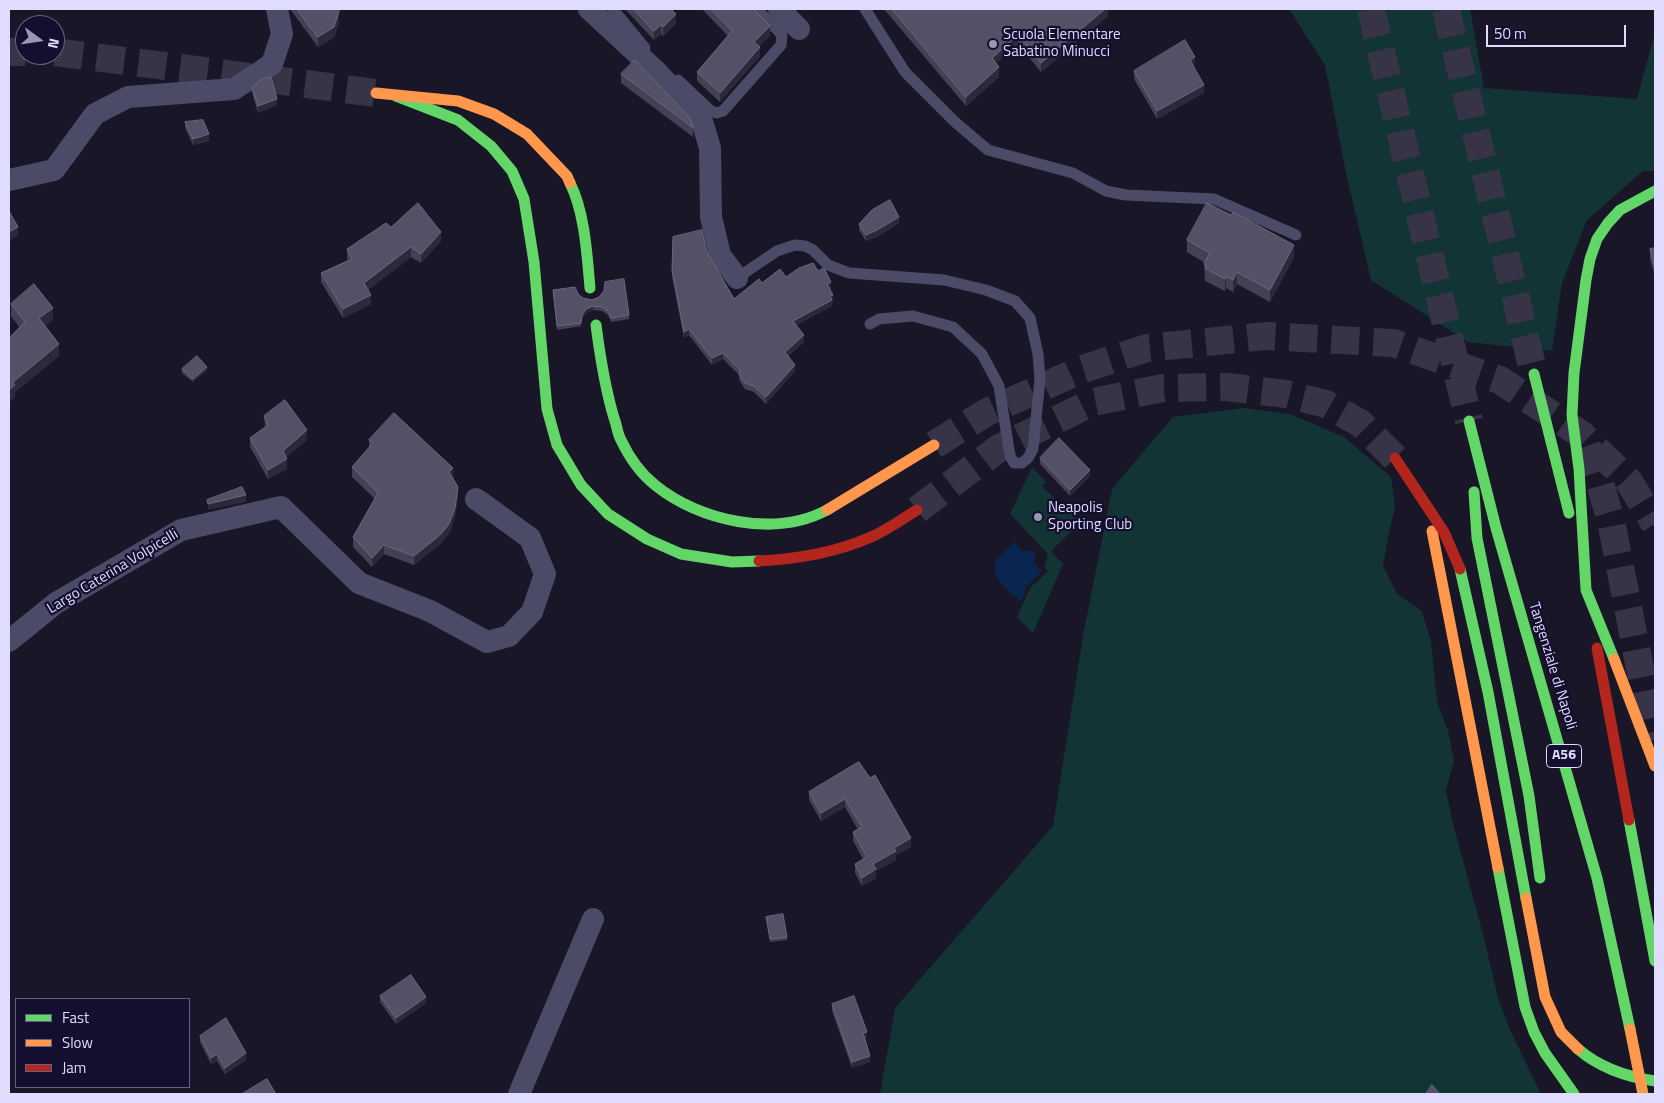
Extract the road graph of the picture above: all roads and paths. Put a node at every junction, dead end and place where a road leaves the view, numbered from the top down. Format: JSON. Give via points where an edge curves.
{"nodes":[{"id":1,"x":277,"y":9,"type":"edge"},
{"id":2,"x":589,"y":9,"type":"edge"},
{"id":3,"x":613,"y":9,"type":"edge"},
{"id":4,"x":757,"y":9,"type":"edge"},
{"id":5,"x":779,"y":9,"type":"edge"},
{"id":6,"x":865,"y":9,"type":"edge"},
{"id":7,"x":799,"y":29,"type":"dead end"},
{"id":8,"x":376,"y":93,"type":"tunnel mouth"},
{"id":9,"x":396,"y":96,"type":"junction"},
{"id":10,"x":9,"y":180,"type":"edge"},
{"id":11,"x":1655,"y":191,"type":"edge"},
{"id":12,"x":1296,"y":235,"type":"dead end"},
{"id":13,"x":737,"y":278,"type":"joint"},
{"id":14,"x":590,"y":288,"type":"dead end"},
{"id":15,"x":870,"y":324,"type":"dead end"},
{"id":16,"x":596,"y":325,"type":"dead end"},
{"id":17,"x":1534,"y":374,"type":"tunnel mouth"},
{"id":18,"x":934,"y":445,"type":"tunnel mouth"},
{"id":19,"x":1395,"y":458,"type":"tunnel mouth"},
{"id":20,"x":1408,"y":476,"type":"junction"},
{"id":21,"x":476,"y":499,"type":"dead end"},
{"id":22,"x":917,"y":510,"type":"tunnel mouth"},
{"id":23,"x":1586,"y":590,"type":"junction"},
{"id":24,"x":9,"y":641,"type":"edge"},
{"id":25,"x":1655,"y":766,"type":"edge"},
{"id":26,"x":1542,"y":892,"type":"dead end"},
{"id":27,"x":593,"y":919,"type":"dead end"},
{"id":28,"x":1655,"y":962,"type":"edge"},
{"id":29,"x":1571,"y":1026,"type":"dead end"},
{"id":30,"x":1618,"y":1072,"type":"junction"},
{"id":31,"x":1655,"y":1081,"type":"edge"},
{"id":32,"x":519,"y":1094,"type":"edge"},
{"id":33,"x":1574,"y":1094,"type":"edge"},
{"id":34,"x":1643,"y":1094,"type":"edge"}],
"edges":[{"from":1,"to":10,"type":"street","via":[[282,34],[272,64],[234,89],[128,97],[95,114],[54,170]]},
{"from":2,"to":13,"type":"street","via":[[656,71],[702,121],[710,148],[711,217],[720,255]]},
{"from":3,"to":4,"type":"lane","via":[[644,47],[711,111],[717,113],[723,111],[781,46],[782,35]]},
{"from":5,"to":7,"type":"street"},
{"from":6,"to":12,"type":"lane","via":[[905,72],[988,150],[1073,173],[1106,191],[1126,195],[1214,199]]},
{"from":8,"to":9,"type":"highway"},
{"from":9,"to":14,"type":"highway","via":[[458,101],[494,114],[526,134],[567,176],[576,194]]},
{"from":9,"to":22,"type":"highway","via":[[458,120],[491,146],[512,170],[524,199],[534,262],[547,409],[557,445],[581,485],[608,514],[647,539],[681,554],[732,562],[783,560],[829,553],[872,537]]},
{"from":11,"to":23,"type":"highway","via":[[1620,210],[1608,223],[1597,239],[1586,280],[1572,415],[1579,469]]},
{"from":13,"to":15,"type":"lane","via":[[777,251],[795,245],[813,250],[828,265],[849,273],[944,280],[1015,301],[1030,318],[1038,354],[1040,379],[1033,450],[1028,458],[1014,464],[999,386],[982,354],[953,327],[913,316],[879,319]]},
{"from":16,"to":18,"type":"highway","via":[[604,378],[620,440],[636,466],[654,485],[679,503],[709,515],[770,524],[796,520],[821,512]]},
{"from":17,"to":23,"type":"highway"},
{"from":19,"to":20,"type":"highway"},
{"from":20,"to":30,"type":"highway","via":[[1444,532],[1466,589],[1545,997],[1561,1032],[1572,1044],[1595,1061]]},
{"from":20,"to":33,"type":"highway","via":[[1428,517],[1432,534],[1525,1007],[1548,1060]]},
{"from":21,"to":24,"type":"street","name":"Largo Caterina Volpicelli","via":[[530,538],[545,574],[532,612],[510,636],[487,642],[430,611],[359,583],[282,507],[181,530],[56,603]]},
{"from":23,"to":25,"type":"highway"},
{"from":23,"to":28,"type":"highway"},
{"from":26,"to":34,"type":"highway","name":"Tangenziale di Napoli","number":"A56","via":[[1527,786],[1477,538],[1470,425],[1514,592],[1590,849]]},
{"from":27,"to":32,"type":"street"},
{"from":29,"to":30,"type":"highway","via":[[1599,1060]]},
{"from":30,"to":31,"type":"highway"}]}
